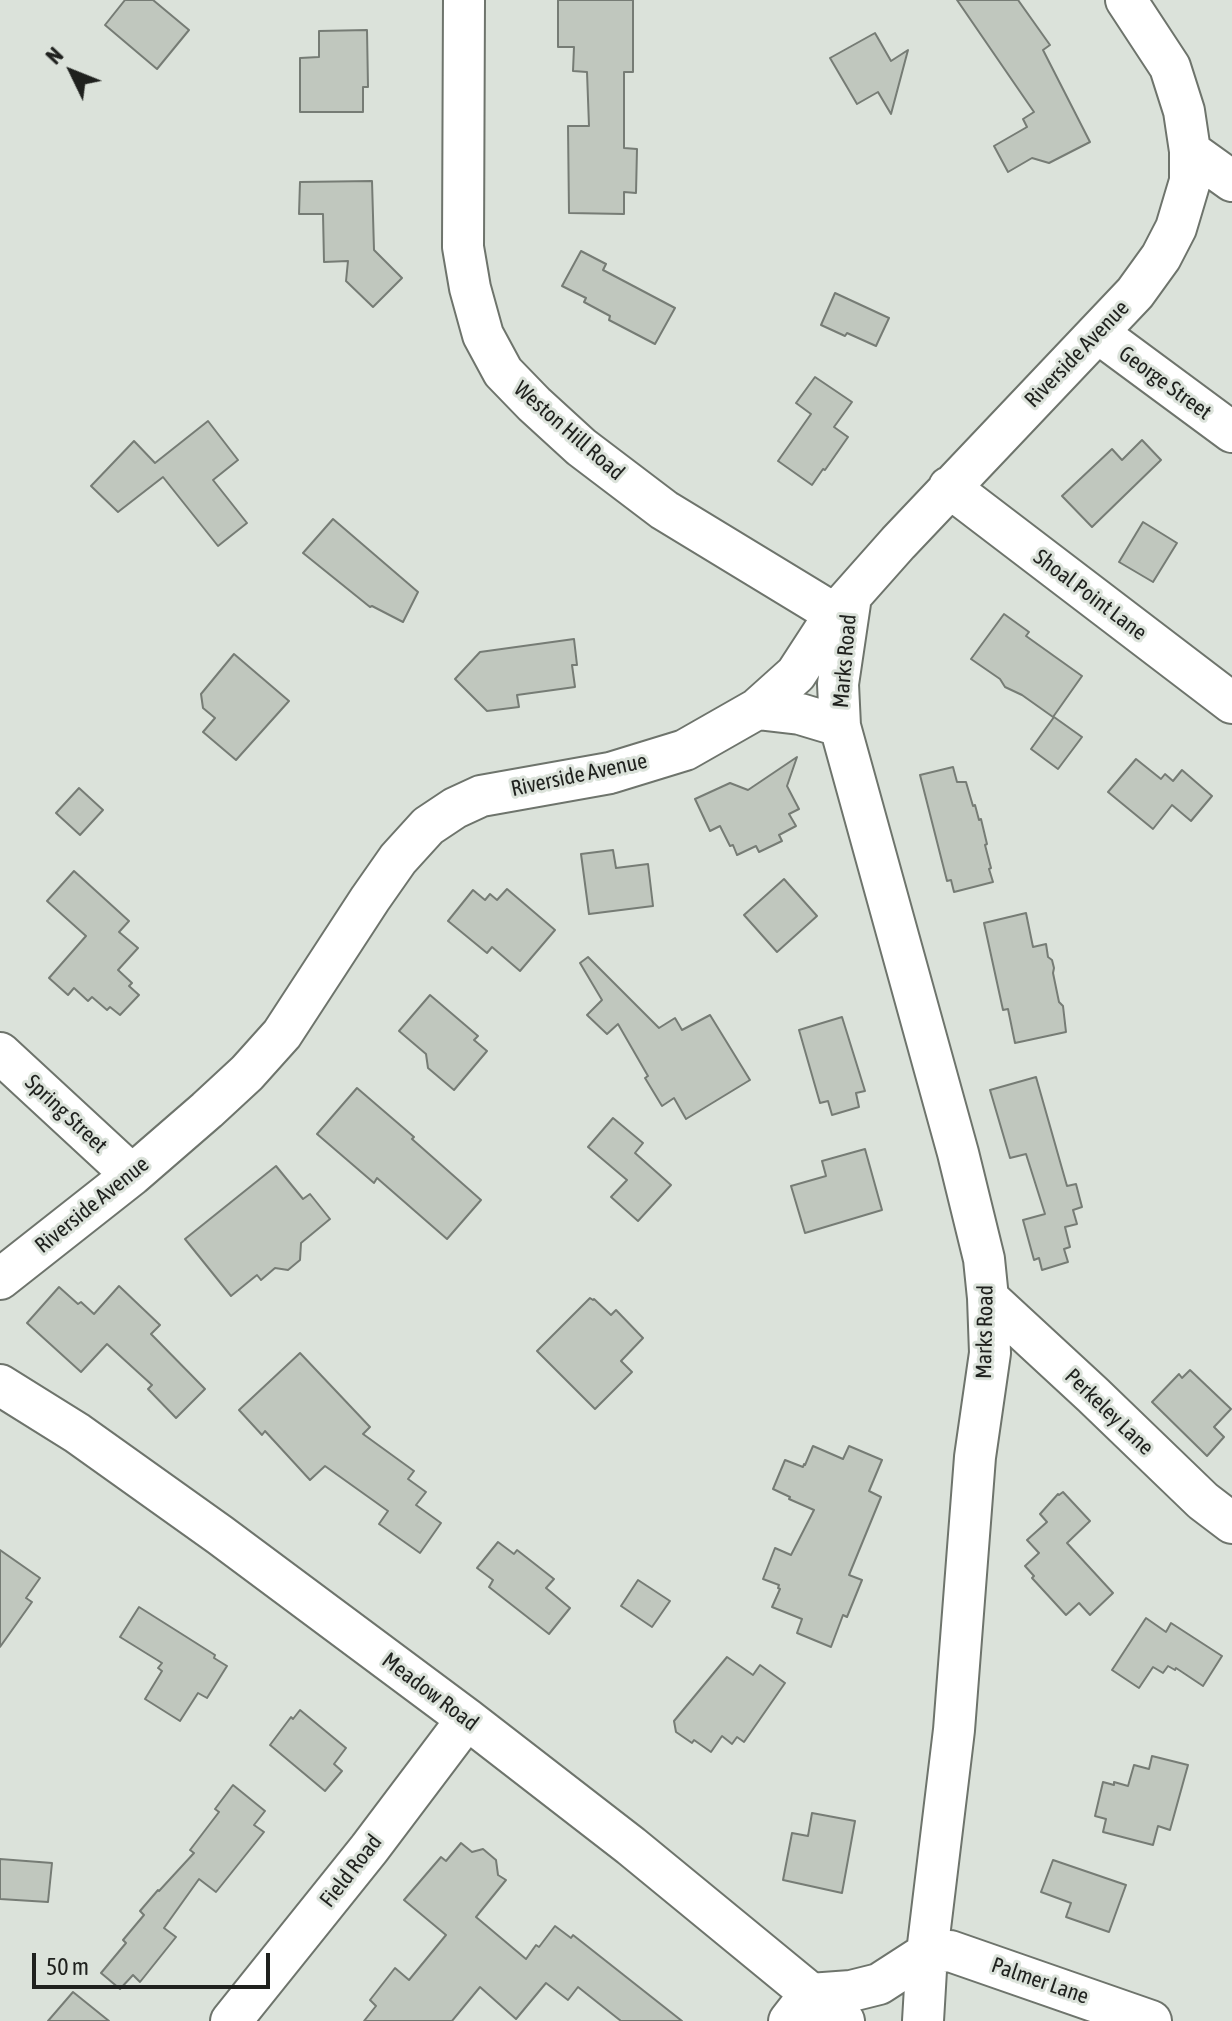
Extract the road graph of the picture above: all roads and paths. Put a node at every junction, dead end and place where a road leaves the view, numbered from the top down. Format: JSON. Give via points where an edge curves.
{"nodes":[{"id":1,"x":464,"y":0,"type":"edge"},
{"id":2,"x":1126,"y":0,"type":"edge"},
{"id":3,"x":1190,"y":151,"type":"junction"},
{"id":4,"x":1232,"y":181,"type":"edge"},
{"id":5,"x":1098,"y":333,"type":"junction"},
{"id":6,"x":1232,"y":432,"type":"edge"},
{"id":7,"x":949,"y":487,"type":"junction"},
{"id":8,"x":843,"y":604,"type":"junction"},
{"id":9,"x":1232,"y":703,"type":"edge"},
{"id":10,"x":757,"y":709,"type":"junction"},
{"id":11,"x":840,"y":726,"type":"junction"},
{"id":12,"x":0,"y":1053,"type":"edge"},
{"id":13,"x":132,"y":1175,"type":"junction"},
{"id":14,"x":0,"y":1279,"type":"edge"},
{"id":15,"x":988,"y":1298,"type":"junction"},
{"id":16,"x":0,"y":1385,"type":"edge"},
{"id":17,"x":1232,"y":1523,"type":"edge"},
{"id":18,"x":467,"y":1719,"type":"junction"},
{"id":19,"x":927,"y":1953,"type":"junction"},
{"id":20,"x":800,"y":2008,"type":"edge"},
{"id":21,"x":231,"y":2021,"type":"edge"},
{"id":22,"x":844,"y":2021,"type":"edge"},
{"id":23,"x":923,"y":2021,"type":"edge"},
{"id":24,"x":1151,"y":2021,"type":"edge"}],
"edges":[{"from":1,"to":8,"type":"street","name":"Weston Hill Road","via":[[463,247],[483,335],[503,372],[581,447],[664,510]]},
{"from":2,"to":3,"type":"street","name":"Riverside Avenue","via":[[1170,67]]},
{"from":3,"to":4,"type":"street"},
{"from":3,"to":5,"type":"street","name":"Riverside Avenue","via":[[1190,181],[1176,228],[1135,293]]},
{"from":5,"to":6,"type":"street","name":"George Street"},
{"from":5,"to":7,"type":"street","name":"Riverside Avenue"},
{"from":7,"to":8,"type":"street","name":"Riverside Avenue"},
{"from":7,"to":9,"type":"street","name":"Shoal Point Lane"},
{"from":8,"to":10,"type":"street","name":"Riverside Avenue","via":[[796,674]]},
{"from":8,"to":11,"type":"street","name":"Marks Road"},
{"from":10,"to":11,"type":"street","name":"Marks Road"},
{"from":10,"to":13,"type":"street","name":"Riverside Avenue","via":[[685,750],[610,773],[481,796],[428,826],[398,859],[282,1034],[247,1073]]},
{"from":11,"to":15,"type":"street","name":"Marks Road","via":[[958,1153]]},
{"from":12,"to":13,"type":"street","name":"Spring Street"},
{"from":13,"to":14,"type":"street","name":"Riverside Avenue"},
{"from":15,"to":17,"type":"street","name":"Perkeley Lane"},
{"from":15,"to":19,"type":"street","name":"Marks Road","via":[[990,1353],[975,1457],[954,1730]]},
{"from":16,"to":18,"type":"street","name":"Meadow Road","via":[[220,1535]]},
{"from":18,"to":20,"type":"street","name":"Meadow Road","via":[[631,1846]]},
{"from":18,"to":21,"type":"street","name":"Field Road"},
{"from":19,"to":20,"type":"street","via":[[879,1984]]},
{"from":19,"to":23,"type":"street","name":"Marks Road"},
{"from":19,"to":24,"type":"street","name":"Palmer Lane","via":[[950,1951]]},
{"from":20,"to":22,"type":"street","name":"Meadow Road"}]}
